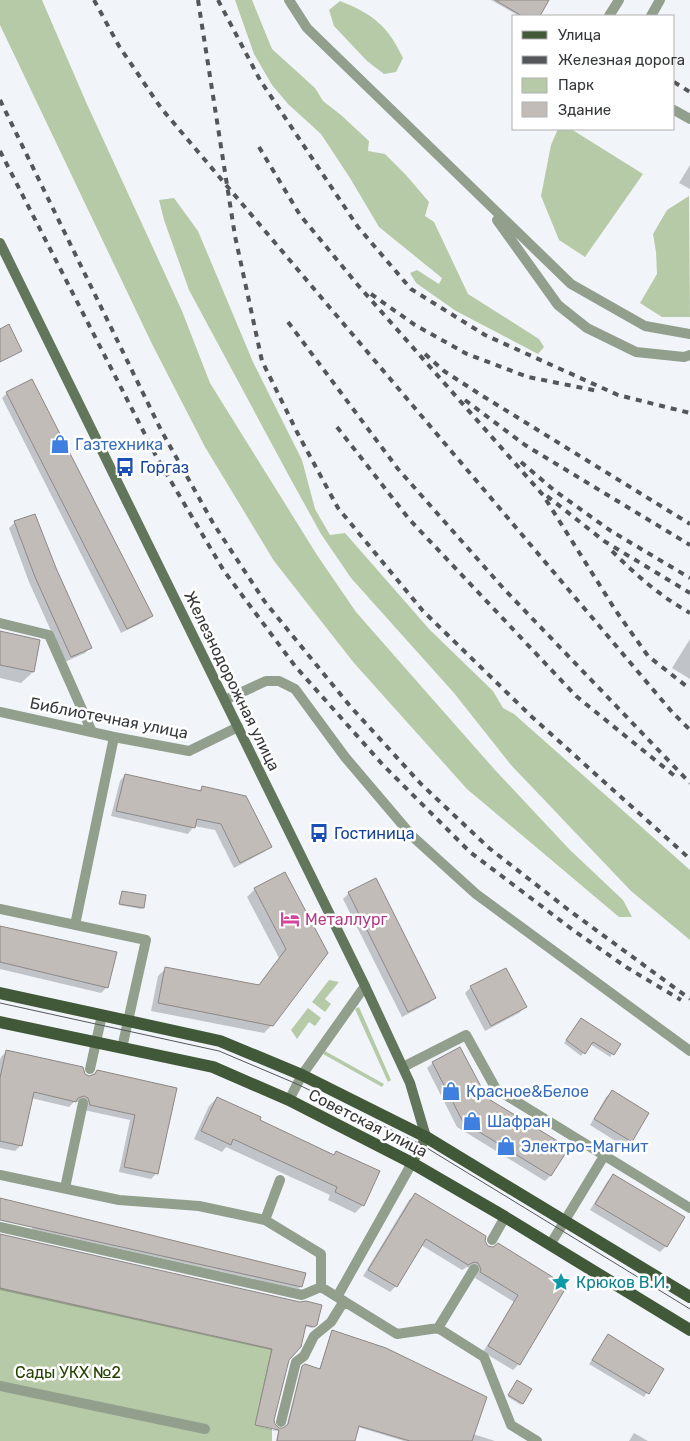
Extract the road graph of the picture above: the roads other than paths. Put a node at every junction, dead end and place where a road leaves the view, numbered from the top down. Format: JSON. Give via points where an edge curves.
{"nodes":[{"id":1,"x":289,"y":0,"type":"edge"},
{"id":2,"x":619,"y":0,"type":"edge"},
{"id":3,"x":660,"y":0,"type":"edge"},
{"id":4,"x":610,"y":15,"type":"edge"},
{"id":5,"x":652,"y":15,"type":"edge"},
{"id":6,"x":675,"y":111,"type":"edge"},
{"id":7,"x":690,"y":119,"type":"edge"},
{"id":8,"x":484,"y":201,"type":"junction"},
{"id":9,"x":0,"y":243,"type":"edge"},
{"id":10,"x":690,"y":334,"type":"edge"},
{"id":11,"x":690,"y":355,"type":"edge"},
{"id":12,"x":0,"y":623,"type":"edge"},
{"id":13,"x":225,"y":700,"type":"junction"},
{"id":14,"x":0,"y":712,"type":"edge"},
{"id":15,"x":238,"y":727,"type":"junction"},
{"id":16,"x":92,"y":732,"type":"junction"},
{"id":17,"x":114,"y":737,"type":"junction"},
{"id":18,"x":0,"y":909,"type":"edge"},
{"id":19,"x":75,"y":925,"type":"junction"},
{"id":20,"x":365,"y":986,"type":"junction"},
{"id":21,"x":0,"y":993,"type":"edge"},
{"id":22,"x":102,"y":1014,"type":"junction"},
{"id":23,"x":128,"y":1020,"type":"junction"},
{"id":24,"x":0,"y":1022,"type":"edge"},
{"id":25,"x":96,"y":1042,"type":"junction"},
{"id":26,"x":122,"y":1048,"type":"junction"},
{"id":27,"x":690,"y":1051,"type":"edge"},
{"id":28,"x":403,"y":1067,"type":"junction"},
{"id":29,"x":90,"y":1069,"type":"dead end"},
{"id":30,"x":302,"y":1075,"type":"junction"},
{"id":31,"x":289,"y":1100,"type":"junction"},
{"id":32,"x":83,"y":1103,"type":"dead end"},
{"id":33,"x":426,"y":1137,"type":"junction"},
{"id":34,"x":604,"y":1156,"type":"junction"},
{"id":35,"x":412,"y":1162,"type":"junction"},
{"id":36,"x":0,"y":1175,"type":"edge"},
{"id":37,"x":280,"y":1180,"type":"dead end"},
{"id":38,"x":65,"y":1188,"type":"junction"},
{"id":39,"x":690,"y":1208,"type":"edge"},
{"id":40,"x":505,"y":1217,"type":"junction"},
{"id":41,"x":265,"y":1220,"type":"junction"},
{"id":42,"x":565,"y":1220,"type":"junction"},
{"id":43,"x":0,"y":1227,"type":"edge"},
{"id":44,"x":492,"y":1240,"type":"dead end"},
{"id":45,"x":550,"y":1244,"type":"junction"},
{"id":46,"x":474,"y":1268,"type":"dead end"},
{"id":47,"x":321,"y":1287,"type":"junction"},
{"id":48,"x":690,"y":1297,"type":"edge"},
{"id":49,"x":340,"y":1299,"type":"junction"},
{"id":50,"x":438,"y":1328,"type":"junction"},
{"id":51,"x":690,"y":1330,"type":"edge"},
{"id":52,"x":0,"y":1386,"type":"edge"},
{"id":53,"x":281,"y":1422,"type":"dead end"},
{"id":54,"x":205,"y":1429,"type":"dead end"},
{"id":55,"x":538,"y":1441,"type":"edge"}],
"edges":[{"from":1,"to":8,"type":"street","via":[[307,28]]},
{"from":2,"to":4,"type":"street"},
{"from":3,"to":5,"type":"street"},
{"from":6,"to":7,"type":"street"},
{"from":8,"to":10,"type":"street","via":[[571,284],[645,326]]},
{"from":8,"to":11,"type":"street","via":[[558,305],[587,328],[636,352]]},
{"from":9,"to":13,"type":"main road","name":"Железнодорожная улица"},
{"from":12,"to":16,"type":"street","via":[[49,635]]},
{"from":13,"to":15,"type":"main road","name":"Железнодорожная улица"},
{"from":13,"to":27,"type":"street","via":[[266,681],[279,681],[295,689],[345,757],[412,836],[468,888]]},
{"from":14,"to":16,"type":"street","name":"Библиотечная улица"},
{"from":15,"to":17,"type":"street","name":"Библиотечная улица","via":[[189,751]]},
{"from":15,"to":20,"type":"main road","name":"Железнодорожная улица"},
{"from":16,"to":17,"type":"street","name":"Библиотечная улица"},
{"from":17,"to":19,"type":"street"},
{"from":18,"to":19,"type":"street"},
{"from":19,"to":23,"type":"street","via":[[146,940]]},
{"from":20,"to":28,"type":"main road","name":"Железнодорожная улица"},
{"from":20,"to":30,"type":"street"},
{"from":21,"to":22,"type":"main road","name":"Советская улица"},
{"from":22,"to":23,"type":"main road","name":"Советская улица"},
{"from":22,"to":25,"type":"street"},
{"from":23,"to":26,"type":"street"},
{"from":23,"to":30,"type":"main road","name":"Советская улица","via":[[220,1041]]},
{"from":24,"to":25,"type":"main road","name":"Советская улица"},
{"from":25,"to":26,"type":"main road","name":"Советская улица"},
{"from":25,"to":29,"type":"street"},
{"from":26,"to":31,"type":"main road","name":"Советская улица","via":[[213,1067]]},
{"from":28,"to":33,"type":"main road","name":"Железнодорожная улица"},
{"from":28,"to":34,"type":"street","via":[[466,1035],[496,1090]]},
{"from":30,"to":31,"type":"street"},
{"from":30,"to":33,"type":"main road","name":"Советская улица"},
{"from":31,"to":35,"type":"main road","name":"Советская улица"},
{"from":32,"to":38,"type":"street"},
{"from":33,"to":35,"type":"main road"},
{"from":33,"to":42,"type":"main road","name":"Советская улица"},
{"from":34,"to":39,"type":"street"},
{"from":34,"to":42,"type":"street"},
{"from":35,"to":40,"type":"main road","name":"Советская улица"},
{"from":35,"to":49,"type":"street"},
{"from":36,"to":38,"type":"street"},
{"from":37,"to":41,"type":"street"},
{"from":38,"to":41,"type":"street","via":[[119,1200],[200,1206]]},
{"from":40,"to":44,"type":"street"},
{"from":40,"to":45,"type":"main road","name":"Советская улица"},
{"from":41,"to":47,"type":"street","via":[[320,1254]]},
{"from":42,"to":45,"type":"street"},
{"from":42,"to":48,"type":"main road","name":"Советская улица"},
{"from":43,"to":47,"type":"street","via":[[302,1295]]},
{"from":45,"to":51,"type":"main road","name":"Советская улица"},
{"from":46,"to":50,"type":"street"},
{"from":47,"to":49,"type":"street"},
{"from":49,"to":50,"type":"street","via":[[397,1334]]},
{"from":49,"to":53,"type":"street","via":[[330,1322],[314,1336],[304,1356],[296,1362]]},
{"from":50,"to":55,"type":"street","via":[[484,1357],[512,1425]]},
{"from":52,"to":54,"type":"street"}]}
